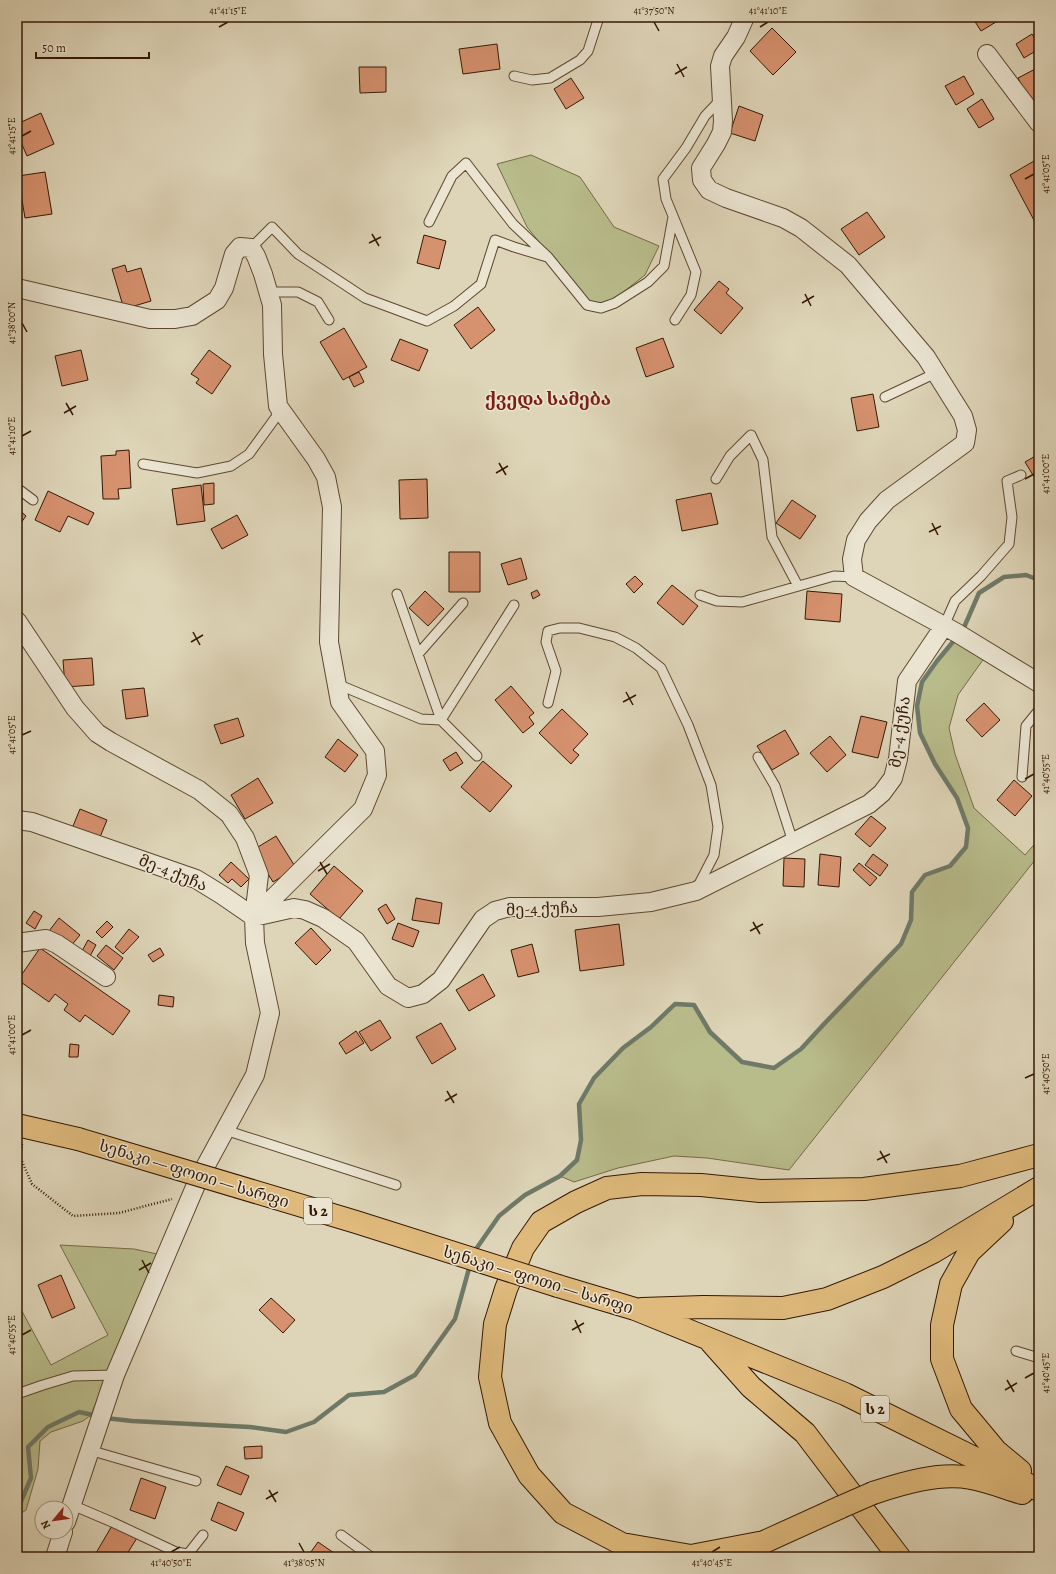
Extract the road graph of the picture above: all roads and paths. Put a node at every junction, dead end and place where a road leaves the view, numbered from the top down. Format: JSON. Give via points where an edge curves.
{"nodes":[{"id":1,"x":599,"y":17,"type":"edge"},
{"id":2,"x":745,"y":17,"type":"edge"},
{"id":3,"x":987,"y":54,"type":"dead end"},
{"id":4,"x":514,"y":76,"type":"dead end"},
{"id":5,"x":722,"y":98,"type":"junction"},
{"id":6,"x":1039,"y":123,"type":"edge"},
{"id":7,"x":673,"y":217,"type":"junction"},
{"id":8,"x":430,"y":222,"type":"dead end"},
{"id":9,"x":251,"y":248,"type":"junction"},
{"id":10,"x":548,"y":257,"type":"junction"},
{"id":11,"x":17,"y":288,"type":"edge"},
{"id":12,"x":268,"y":292,"type":"junction"},
{"id":13,"x":329,"y":320,"type":"dead end"},
{"id":14,"x":675,"y":320,"type":"dead end"},
{"id":15,"x":936,"y":373,"type":"junction"},
{"id":16,"x":885,"y":397,"type":"dead end"},
{"id":17,"x":278,"y":406,"type":"junction"},
{"id":18,"x":143,"y":464,"type":"dead end"},
{"id":19,"x":1021,"y":475,"type":"dead end"},
{"id":20,"x":716,"y":479,"type":"dead end"},
{"id":21,"x":17,"y":488,"type":"edge"},
{"id":22,"x":33,"y":500,"type":"dead end"},
{"id":23,"x":854,"y":577,"type":"junction"},
{"id":24,"x":798,"y":586,"type":"junction"},
{"id":25,"x":397,"y":594,"type":"dead end"},
{"id":26,"x":700,"y":594,"type":"dead end"},
{"id":27,"x":463,"y":603,"type":"dead end"},
{"id":28,"x":514,"y":605,"type":"dead end"},
{"id":29,"x":17,"y":621,"type":"edge"},
{"id":30,"x":957,"y":633,"type":"junction"},
{"id":31,"x":419,"y":654,"type":"junction"},
{"id":32,"x":1039,"y":683,"type":"edge"},
{"id":33,"x":337,"y":684,"type":"junction"},
{"id":34,"x":548,"y":703,"type":"dead end"},
{"id":35,"x":1039,"y":710,"type":"edge"},
{"id":36,"x":441,"y":720,"type":"junction"},
{"id":37,"x":476,"y":756,"type":"dead end"},
{"id":38,"x":758,"y":757,"type":"dead end"},
{"id":39,"x":1022,"y":777,"type":"dead end"},
{"id":40,"x":17,"y":820,"type":"edge"},
{"id":41,"x":794,"y":842,"type":"junction"},
{"id":42,"x":696,"y":891,"type":"junction"},
{"id":43,"x":254,"y":917,"type":"junction"},
{"id":44,"x":17,"y":943,"type":"edge"},
{"id":45,"x":106,"y":977,"type":"dead end"},
{"id":46,"x":21,"y":1126,"type":"edge"},
{"id":47,"x":225,"y":1130,"type":"junction"},
{"id":48,"x":1039,"y":1155,"type":"edge"},
{"id":49,"x":396,"y":1185,"type":"dead end"},
{"id":50,"x":1037,"y":1189,"type":"edge"},
{"id":51,"x":192,"y":1194,"type":"junction"},
{"id":52,"x":635,"y":1309,"type":"junction"},
{"id":53,"x":707,"y":1338,"type":"junction"},
{"id":54,"x":1016,"y":1351,"type":"dead end"},
{"id":55,"x":1039,"y":1358,"type":"edge"},
{"id":56,"x":115,"y":1375,"type":"junction"},
{"id":57,"x":17,"y":1394,"type":"edge"},
{"id":58,"x":92,"y":1443,"type":"junction"},
{"id":59,"x":196,"y":1481,"type":"dead end"},
{"id":60,"x":1039,"y":1489,"type":"edge"},
{"id":61,"x":1039,"y":1499,"type":"edge"},
{"id":62,"x":74,"y":1500,"type":"edge"},
{"id":63,"x":74,"y":1506,"type":"edge"},
{"id":64,"x":203,"y":1535,"type":"dead end"},
{"id":65,"x":341,"y":1535,"type":"dead end"},
{"id":66,"x":60,"y":1540,"type":"edge"},
{"id":67,"x":55,"y":1557,"type":"edge"},
{"id":68,"x":371,"y":1557,"type":"edge"},
{"id":69,"x":899,"y":1557,"type":"edge"}],
"edges":[{"from":1,"to":4,"type":"lane","via":[[588,51],[580,60],[550,78],[532,80]]},
{"from":2,"to":5,"type":"street","via":[[720,66]]},
{"from":3,"to":6,"type":"street"},
{"from":5,"to":7,"type":"lane","via":[[705,116],[664,178],[666,200]]},
{"from":5,"to":15,"type":"street","via":[[722,132],[701,168],[702,180],[709,190],[784,218],[826,246],[848,265],[926,357]]},
{"from":7,"to":10,"type":"lane","via":[[664,266],[648,282],[615,303],[601,308],[587,305]]},
{"from":7,"to":14,"type":"lane","via":[[696,272],[691,295]]},
{"from":8,"to":10,"type":"lane","via":[[452,176],[466,163],[513,224]]},
{"from":9,"to":10,"type":"lane","via":[[272,227],[298,254],[365,298],[427,321],[454,306],[481,284],[495,240]]},
{"from":9,"to":11,"type":"street","via":[[240,248],[234,254],[224,288],[217,300],[192,316],[175,319],[150,319]]},
{"from":9,"to":12,"type":"street"},
{"from":12,"to":13,"type":"lane","via":[[298,292],[318,302]]},
{"from":12,"to":17,"type":"street","via":[[272,313]]},
{"from":15,"to":16,"type":"lane"},
{"from":15,"to":23,"type":"street","via":[[963,416],[967,430],[965,443],[887,500],[868,521],[856,540],[852,559]]},
{"from":17,"to":18,"type":"lane","via":[[276,418],[249,454],[231,466],[197,473]]},
{"from":17,"to":33,"type":"street","via":[[326,477],[332,507],[329,642]]},
{"from":19,"to":30,"type":"lane","via":[[1007,481],[1012,517],[1009,544],[955,601]]},
{"from":20,"to":24,"type":"lane","via":[[730,456],[751,435],[763,460],[772,537]]},
{"from":21,"to":22,"type":"lane"},
{"from":23,"to":24,"type":"lane","via":[[834,576]]},
{"from":23,"to":30,"type":"street"},
{"from":24,"to":26,"type":"lane","via":[[742,602],[717,601]]},
{"from":25,"to":31,"type":"lane"},
{"from":27,"to":31,"type":"lane"},
{"from":28,"to":36,"type":"lane"},
{"from":29,"to":43,"type":"street","via":[[75,708],[97,733],[199,790],[229,814],[245,838],[259,875]]},
{"from":30,"to":32,"type":"street"},
{"from":30,"to":41,"type":"street","name":"მე-4 ქუჩა","via":[[907,681],[898,759],[893,778],[882,793],[869,804]]},
{"from":31,"to":36,"type":"lane"},
{"from":33,"to":36,"type":"lane","via":[[421,719]]},
{"from":33,"to":43,"type":"street","via":[[340,702],[375,751],[377,775],[363,809]]},
{"from":34,"to":42,"type":"lane","via":[[556,671],[546,642],[548,631],[579,628],[615,637],[636,648],[661,668],[688,725],[708,779],[718,827],[714,855]]},
{"from":35,"to":39,"type":"lane","via":[[1026,726]]},
{"from":36,"to":37,"type":"lane"},
{"from":38,"to":41,"type":"lane","via":[[775,786]]},
{"from":40,"to":43,"type":"street","name":"მე-4 ქუჩა","via":[[32,822],[196,879]]},
{"from":41,"to":42,"type":"street","name":"მე-4 ქუჩა"},
{"from":42,"to":43,"type":"street","name":"მე-4 ქუჩა","via":[[651,902],[598,907],[510,907],[495,911],[483,919],[441,980],[423,994],[408,998],[388,986],[356,941],[323,918],[294,908]]},
{"from":43,"to":47,"type":"street","via":[[255,943],[270,1013],[255,1075]]},
{"from":44,"to":45,"type":"street","via":[[46,938]]},
{"from":46,"to":51,"type":"path","via":[[20,1157],[32,1184],[73,1216],[119,1213]]},
{"from":46,"to":52,"type":"highway","name":"სენაკი — ფოთი — სარფი","number":"ს 2","bridge":true,"via":[[78,1139]]},
{"from":47,"to":49,"type":"lane"},
{"from":47,"to":51,"type":"street"},
{"from":48,"to":61,"type":"highway","bridge":true,"via":[[960,1176],[864,1190],[760,1191],[701,1185],[642,1184],[607,1188],[541,1222],[522,1248],[495,1324],[490,1376],[500,1423],[529,1475],[563,1513],[622,1544],[691,1556],[764,1542],[873,1493],[938,1477],[970,1478]]},
{"from":50,"to":52,"type":"highway","via":[[933,1252],[883,1278],[827,1299],[783,1308],[703,1306]]},
{"from":50,"to":60,"type":"highway","via":[[969,1252],[951,1284],[942,1325],[942,1359],[961,1409],[996,1451]]},
{"from":51,"to":56,"type":"street"},
{"from":52,"to":53,"type":"highway","name":"სენაკი — ფოთი — სარფი","number":"ს 2"},
{"from":53,"to":60,"type":"highway","name":"სენაკი — ფოთი — სარფი","number":"ს 2","via":[[845,1394]]},
{"from":53,"to":69,"type":"highway","via":[[751,1387],[805,1433]]},
{"from":54,"to":55,"type":"lane"},
{"from":56,"to":57,"type":"lane","via":[[73,1376]]},
{"from":56,"to":58,"type":"street"},
{"from":58,"to":59,"type":"lane"},
{"from":58,"to":62,"type":"street"},
{"from":63,"to":64,"type":"lane","via":[[183,1554],[188,1554]]},
{"from":65,"to":68,"type":"lane"},
{"from":66,"to":67,"type":"street"}]}
